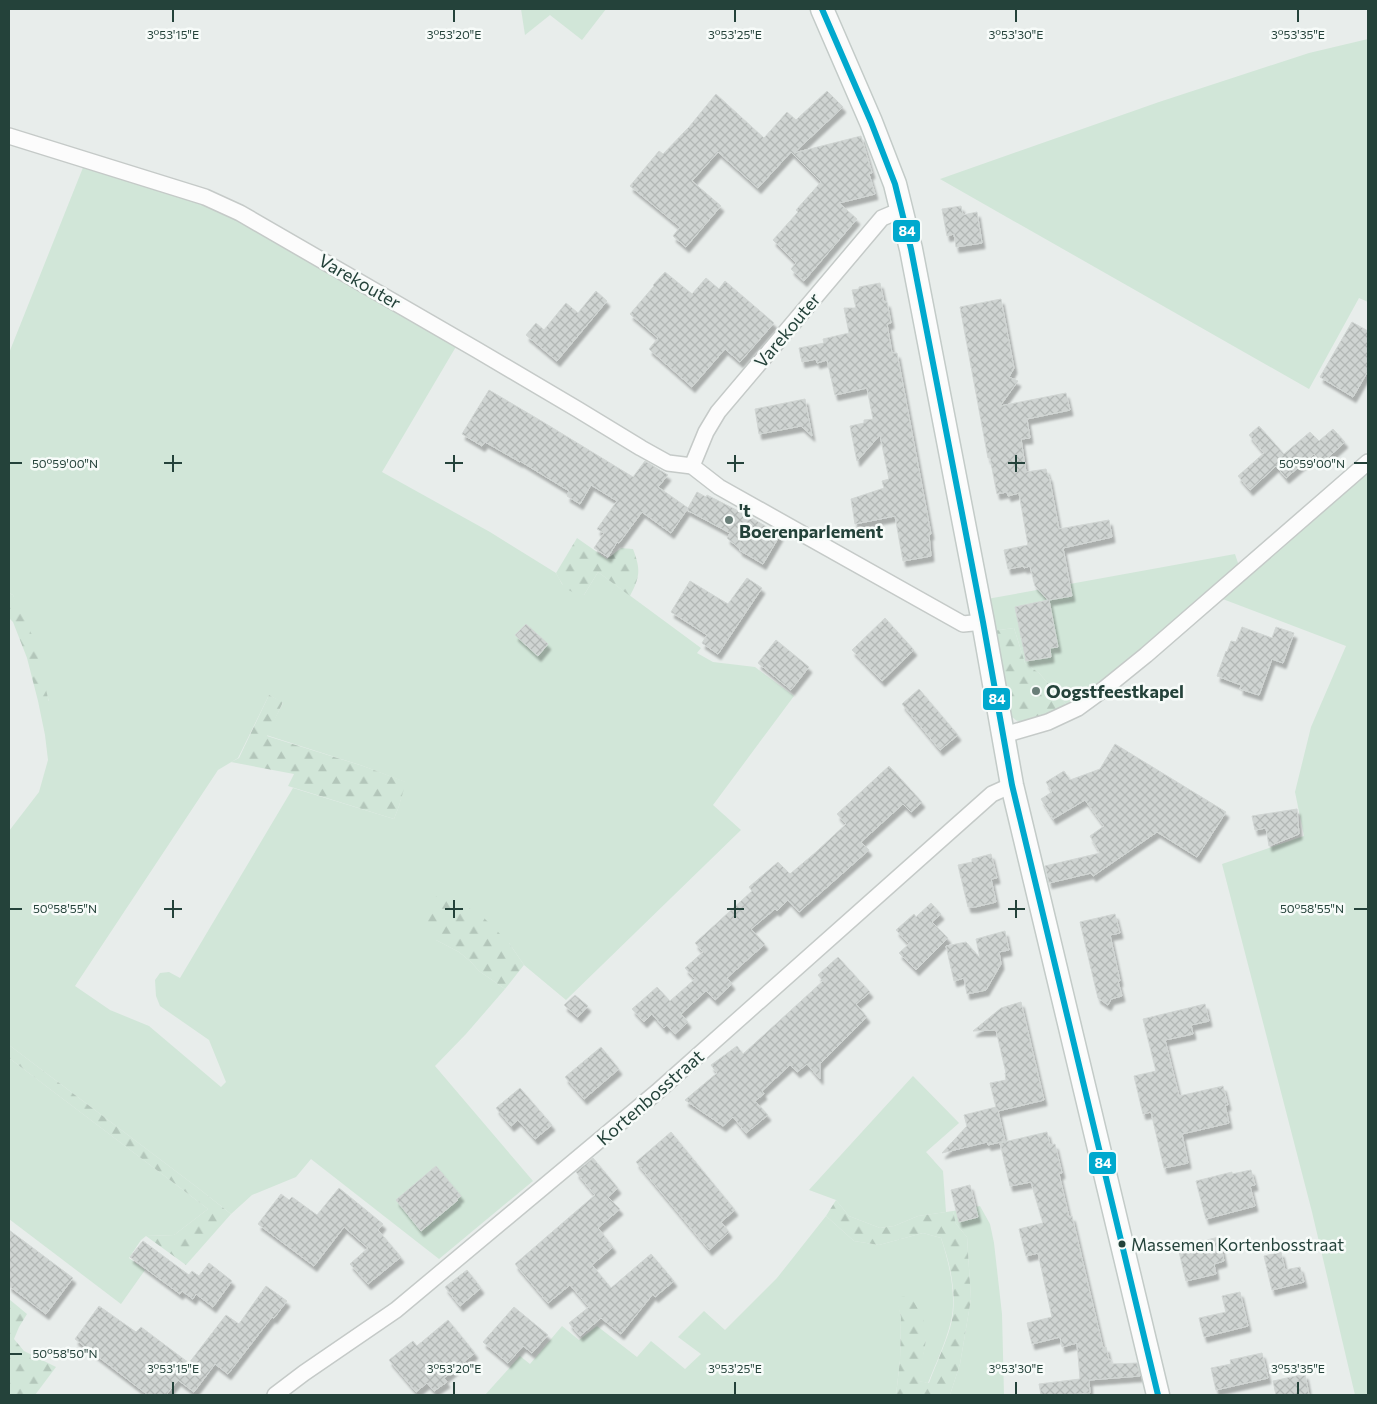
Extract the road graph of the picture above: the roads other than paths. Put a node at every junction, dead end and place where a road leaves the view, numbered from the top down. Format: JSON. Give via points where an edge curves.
{"nodes":[{"id":1,"x":822,"y":9,"type":"edge"},
{"id":2,"x":9,"y":136,"type":"edge"},
{"id":3,"x":901,"y":210,"type":"junction"},
{"id":4,"x":1368,"y":462,"type":"edge"},
{"id":5,"x":692,"y":466,"type":"junction"},
{"id":6,"x":983,"y":622,"type":"junction"},
{"id":7,"x":1004,"y":734,"type":"junction"},
{"id":8,"x":1012,"y":784,"type":"junction"},
{"id":9,"x":275,"y":1395,"type":"edge"},
{"id":10,"x":1158,"y":1395,"type":"edge"}],
"edges":[{"from":1,"to":3,"type":"street","via":[[895,184]]},
{"from":2,"to":5,"type":"street","name":"Varekouter","via":[[205,197],[240,212],[641,448],[668,463]]},
{"from":3,"to":5,"type":"street","name":"Varekouter","via":[[882,218],[718,412]]},
{"from":3,"to":6,"type":"street"},
{"from":4,"to":7,"type":"street","via":[[1146,655],[1078,708],[1048,722]]},
{"from":5,"to":6,"type":"street","via":[[719,487],[963,624]]},
{"from":6,"to":7,"type":"street"},
{"from":7,"to":8,"type":"street"},
{"from":8,"to":9,"type":"street","name":"Kortenbosstraat","via":[[992,794],[657,1092],[402,1304]]},
{"from":8,"to":10,"type":"street"}]}
